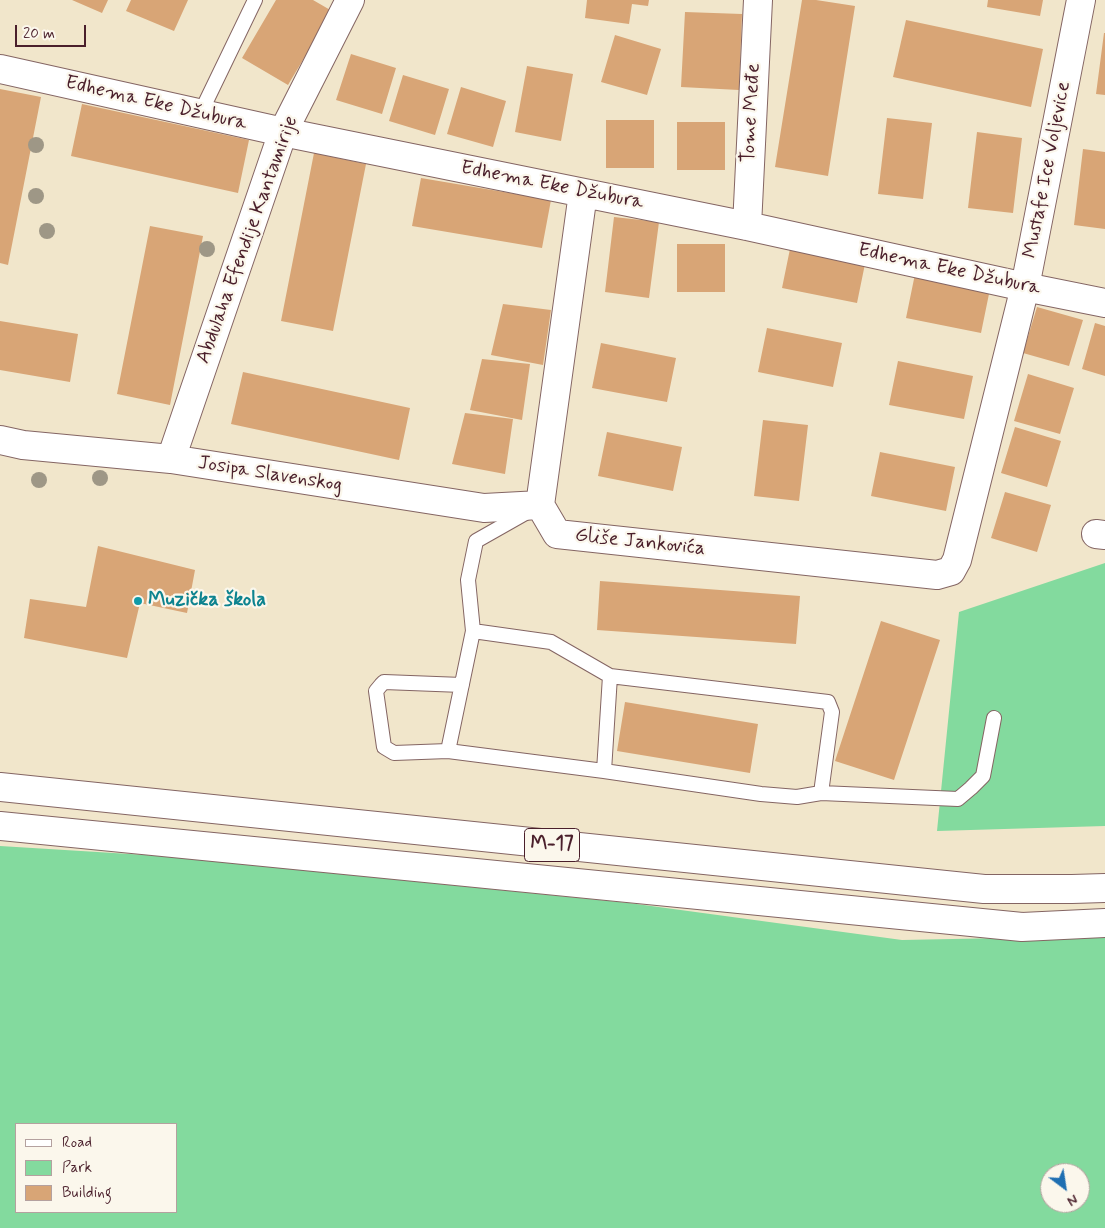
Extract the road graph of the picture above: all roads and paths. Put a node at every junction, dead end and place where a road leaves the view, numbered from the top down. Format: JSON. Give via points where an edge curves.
{"nodes":[{"id":1,"x":255,"y":0,"type":"edge"},
{"id":2,"x":350,"y":0,"type":"edge"},
{"id":3,"x":758,"y":0,"type":"edge"},
{"id":4,"x":1080,"y":0,"type":"edge"},
{"id":5,"x":0,"y":69,"type":"edge"},
{"id":6,"x":200,"y":114,"type":"junction"},
{"id":7,"x":282,"y":132,"type":"junction"},
{"id":8,"x":583,"y":193,"type":"junction"},
{"id":9,"x":747,"y":226,"type":"junction"},
{"id":10,"x":1025,"y":286,"type":"junction"},
{"id":11,"x":1105,"y":303,"type":"edge"},
{"id":12,"x":0,"y":440,"type":"edge"},
{"id":13,"x":171,"y":459,"type":"junction"},
{"id":14,"x":540,"y":505,"type":"junction"},
{"id":15,"x":951,"y":571,"type":"joint"},
{"id":16,"x":474,"y":631,"type":"junction"},
{"id":17,"x":610,"y":676,"type":"junction"},
{"id":18,"x":462,"y":685,"type":"junction"},
{"id":19,"x":994,"y":718,"type":"dead end"},
{"id":20,"x":448,"y":751,"type":"junction"},
{"id":21,"x":604,"y":771,"type":"junction"},
{"id":22,"x":0,"y":788,"type":"edge"},
{"id":23,"x":821,"y":793,"type":"junction"},
{"id":24,"x":0,"y":826,"type":"edge"},
{"id":25,"x":1105,"y":888,"type":"edge"},
{"id":26,"x":1105,"y":923,"type":"edge"}],
"edges":[{"from":1,"to":6,"type":"lane"},
{"from":2,"to":7,"type":"main road","name":"Abdulaha Efendije Kantamirije"},
{"from":3,"to":9,"type":"main road","name":"Tome Međe"},
{"from":4,"to":10,"type":"main road","name":"Mustafe Ice Voljevice"},
{"from":5,"to":6,"type":"main road","name":"Edhema Eke Džubura"},
{"from":6,"to":7,"type":"main road","name":"Edhema Eke Džubura"},
{"from":7,"to":8,"type":"main road","name":"Edhema Eke Džubura"},
{"from":7,"to":13,"type":"main road","name":"Abdulaha Efendije Kantamirije"},
{"from":8,"to":9,"type":"main road","name":"Edhema Eke Džubura"},
{"from":8,"to":14,"type":"main road"},
{"from":9,"to":10,"type":"main road","name":"Edhema Eke Džubura"},
{"from":10,"to":11,"type":"main road","name":"Edhema Eke Džubura"},
{"from":10,"to":15,"type":"main road","name":"Mustafe Ice Voljevice","via":[[957,560]]},
{"from":12,"to":13,"type":"main road","name":"Josipa Slavenskog"},
{"from":13,"to":14,"type":"main road","name":"Josipa Slavenskog","via":[[484,508]]},
{"from":14,"to":15,"type":"main road","name":"Gliše Jankovića","via":[[557,534],[937,575]]},
{"from":14,"to":16,"type":"lane","via":[[476,541],[468,580]]},
{"from":16,"to":17,"type":"lane","via":[[551,642]]},
{"from":16,"to":18,"type":"lane"},
{"from":17,"to":21,"type":"lane"},
{"from":17,"to":23,"type":"lane","via":[[828,702],[832,712]]},
{"from":18,"to":20,"type":"lane"},
{"from":18,"to":20,"type":"lane","via":[[384,682],[376,691],[384,747],[394,753]]},
{"from":19,"to":23,"type":"lane","via":[[983,776],[958,799]]},
{"from":20,"to":21,"type":"lane"},
{"from":21,"to":23,"type":"lane","via":[[762,794],[797,797]]},
{"from":22,"to":25,"type":"main road","number":"M-17","via":[[984,889]]},
{"from":24,"to":26,"type":"main road","number":"M-17","via":[[1022,927]]}]}
